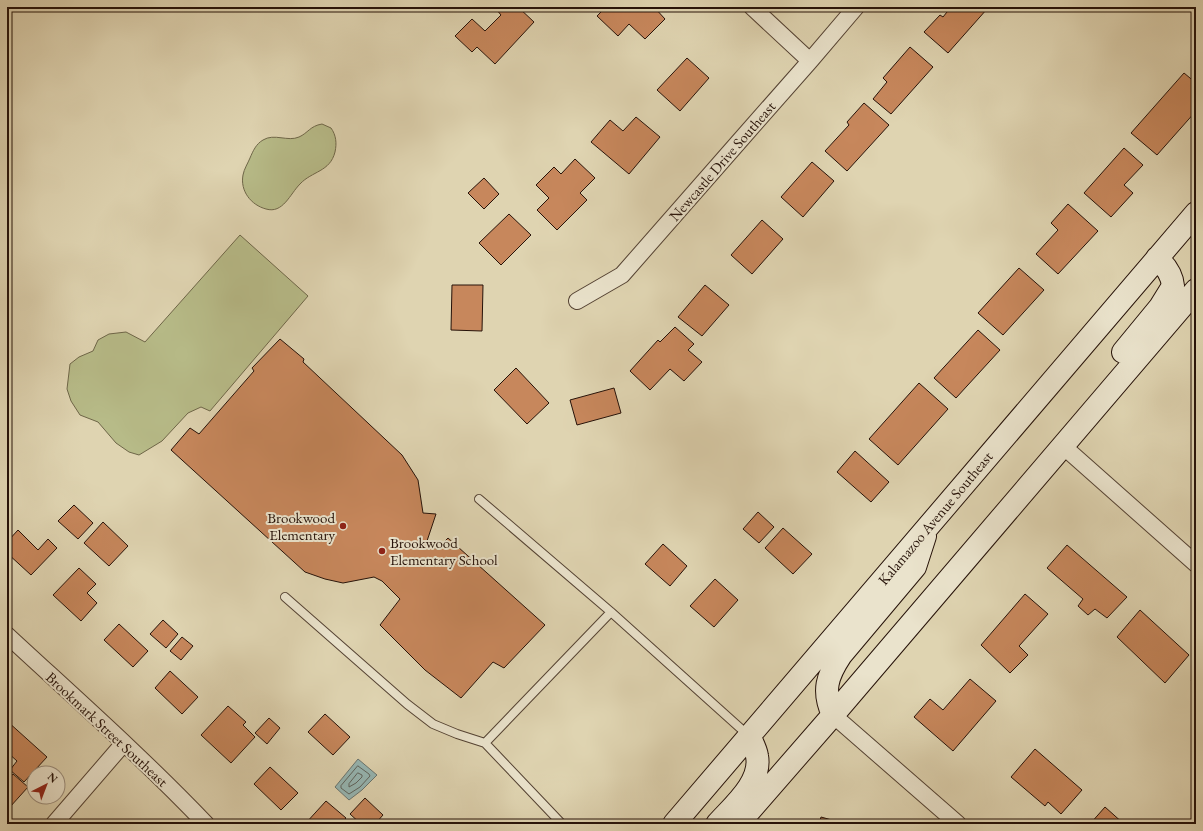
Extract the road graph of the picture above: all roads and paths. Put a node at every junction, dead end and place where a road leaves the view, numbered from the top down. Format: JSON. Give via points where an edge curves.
{"nodes":[{"id":1,"x":752,"y":7,"type":"edge"},
{"id":2,"x":856,"y":7,"type":"edge"},
{"id":3,"x":810,"y":61,"type":"junction"},
{"id":4,"x":1196,"y":213,"type":"edge"},
{"id":5,"x":1157,"y":258,"type":"junction"},
{"id":6,"x":1196,"y":290,"type":"edge"},
{"id":7,"x":578,"y":301,"type":"dead end"},
{"id":8,"x":1079,"y":427,"type":"junction"},
{"id":9,"x":1063,"y":446,"type":"junction"},
{"id":10,"x":479,"y":499,"type":"dead end"},
{"id":11,"x":927,"y":527,"type":"junction"},
{"id":12,"x":1196,"y":564,"type":"edge"},
{"id":13,"x":285,"y":597,"type":"dead end"},
{"id":14,"x":611,"y":612,"type":"junction"},
{"id":15,"x":7,"y":635,"type":"edge"},
{"id":16,"x":833,"y":715,"type":"junction"},
{"id":17,"x":749,"y":736,"type":"junction"},
{"id":18,"x":124,"y":743,"type":"junction"},
{"id":19,"x":485,"y":743,"type":"junction"},
{"id":20,"x":54,"y":824,"type":"edge"},
{"id":21,"x":206,"y":824,"type":"edge"},
{"id":22,"x":562,"y":824,"type":"edge"},
{"id":23,"x":674,"y":824,"type":"edge"},
{"id":24,"x":717,"y":824,"type":"edge"},
{"id":25,"x":738,"y":824,"type":"edge"},
{"id":26,"x":958,"y":824,"type":"edge"}],
"edges":[{"from":1,"to":3,"type":"street"},
{"from":2,"to":3,"type":"street","name":"Newcastle Drive Southeast"},
{"from":3,"to":7,"type":"street","name":"Newcastle Drive Southeast","via":[[622,275]]},
{"from":4,"to":5,"type":"main road","name":"Kalamazoo Avenue Southeast"},
{"from":5,"to":8,"type":"main road","via":[[1164,264],[1174,286],[1109,370]]},
{"from":5,"to":11,"type":"main road","name":"Kalamazoo Avenue Southeast"},
{"from":6,"to":8,"type":"main road"},
{"from":8,"to":9,"type":"main road"},
{"from":9,"to":12,"type":"street"},
{"from":9,"to":16,"type":"main road"},
{"from":10,"to":14,"type":"lane"},
{"from":11,"to":16,"type":"main road","via":[[915,567],[834,666],[828,678],[827,689],[828,705]]},
{"from":11,"to":17,"type":"main road","name":"Kalamazoo Avenue Southeast"},
{"from":13,"to":19,"type":"lane","via":[[433,724]]},
{"from":14,"to":17,"type":"lane"},
{"from":14,"to":19,"type":"lane"},
{"from":15,"to":18,"type":"street","name":"Brookmark Street Southeast"},
{"from":16,"to":25,"type":"main road"},
{"from":16,"to":26,"type":"street"},
{"from":17,"to":23,"type":"main road","name":"Kalamazoo Avenue Southeast"},
{"from":17,"to":24,"type":"main road","via":[[758,757],[756,776],[750,787]]},
{"from":18,"to":20,"type":"street"},
{"from":18,"to":21,"type":"street","name":"Brookmark Street Southeast"},
{"from":19,"to":22,"type":"lane"}]}
